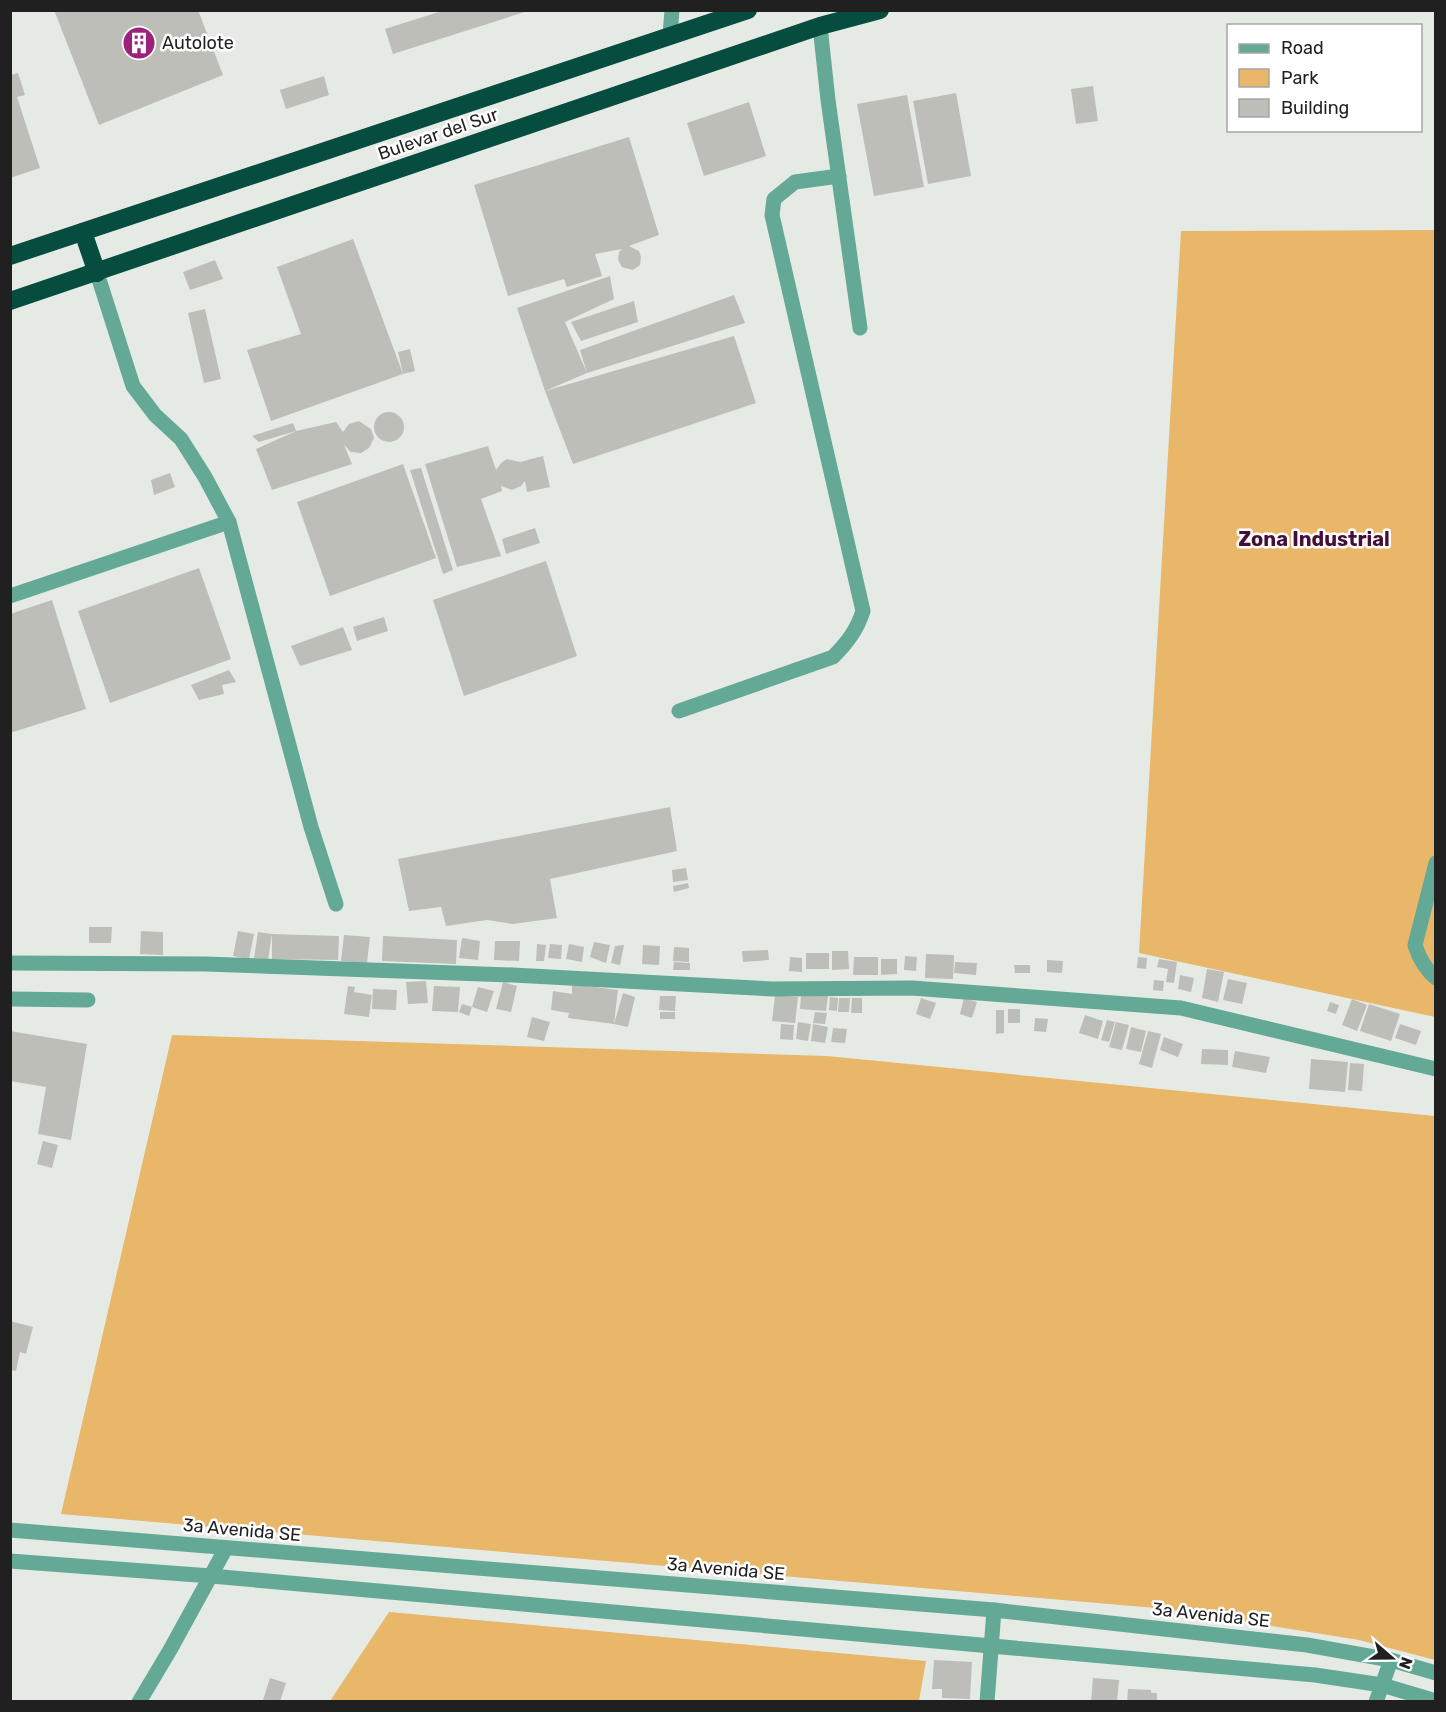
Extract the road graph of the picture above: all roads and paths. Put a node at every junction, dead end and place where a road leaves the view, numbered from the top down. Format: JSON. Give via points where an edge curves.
{"nodes":[{"id":1,"x":672,"y":10,"type":"edge"},
{"id":2,"x":748,"y":10,"type":"edge"},
{"id":3,"x":880,"y":10,"type":"edge"},
{"id":4,"x":820,"y":26,"type":"junction"},
{"id":5,"x":670,"y":35,"type":"junction"},
{"id":6,"x":839,"y":176,"type":"junction"},
{"id":7,"x":83,"y":232,"type":"junction"},
{"id":8,"x":10,"y":256,"type":"edge"},
{"id":9,"x":97,"y":273,"type":"junction"},
{"id":10,"x":10,"y":301,"type":"edge"},
{"id":11,"x":860,"y":328,"type":"dead end"},
{"id":12,"x":229,"y":522,"type":"junction"},
{"id":13,"x":10,"y":596,"type":"edge"},
{"id":14,"x":679,"y":711,"type":"dead end"},
{"id":15,"x":1436,"y":863,"type":"edge"},
{"id":16,"x":336,"y":904,"type":"dead end"},
{"id":17,"x":10,"y":963,"type":"edge"},
{"id":18,"x":1436,"y":978,"type":"edge"},
{"id":19,"x":10,"y":999,"type":"edge"},
{"id":20,"x":88,"y":1000,"type":"dead end"},
{"id":21,"x":1436,"y":1069,"type":"edge"},
{"id":22,"x":10,"y":1530,"type":"edge"},
{"id":23,"x":226,"y":1548,"type":"junction"},
{"id":24,"x":10,"y":1561,"type":"edge"},
{"id":25,"x":211,"y":1576,"type":"junction"},
{"id":26,"x":994,"y":1610,"type":"junction"},
{"id":27,"x":990,"y":1647,"type":"junction"},
{"id":28,"x":1391,"y":1660,"type":"junction"},
{"id":29,"x":1436,"y":1673,"type":"edge"},
{"id":30,"x":1382,"y":1685,"type":"junction"},
{"id":31,"x":139,"y":1701,"type":"edge"},
{"id":32,"x":987,"y":1701,"type":"edge"},
{"id":33,"x":1376,"y":1701,"type":"edge"},
{"id":34,"x":1436,"y":1701,"type":"edge"}],
"edges":[{"from":1,"to":5,"type":"street"},
{"from":2,"to":5,"type":"highway","name":"Bulevar del Sur"},
{"from":3,"to":4,"type":"highway","name":"Bulevar del Sur"},
{"from":4,"to":6,"type":"street"},
{"from":4,"to":9,"type":"highway","name":"Bulevar del Sur"},
{"from":5,"to":7,"type":"highway","name":"Bulevar del Sur"},
{"from":6,"to":11,"type":"street"},
{"from":6,"to":14,"type":"street","via":[[795,182],[774,200],[772,215],[863,611],[859,625],[833,657]]},
{"from":7,"to":8,"type":"highway","name":"Bulevar del Sur"},
{"from":7,"to":9,"type":"highway"},
{"from":9,"to":10,"type":"highway","name":"Bulevar del Sur"},
{"from":9,"to":12,"type":"street","via":[[132,386],[181,439]]},
{"from":12,"to":13,"type":"street"},
{"from":12,"to":16,"type":"street","via":[[311,827]]},
{"from":15,"to":18,"type":"street","via":[[1415,945],[1419,958]]},
{"from":17,"to":21,"type":"street","via":[[240,965],[772,989],[912,988],[1181,1008]]},
{"from":19,"to":20,"type":"street"},
{"from":22,"to":23,"type":"street","name":"3a Avenida SE"},
{"from":23,"to":25,"type":"street"},
{"from":23,"to":26,"type":"street","name":"3a Avenida SE"},
{"from":24,"to":25,"type":"street"},
{"from":25,"to":27,"type":"street"},
{"from":25,"to":31,"type":"street"},
{"from":26,"to":27,"type":"street"},
{"from":26,"to":28,"type":"street","name":"3a Avenida SE","via":[[1307,1645]]},
{"from":27,"to":30,"type":"street","via":[[1315,1675]]},
{"from":27,"to":32,"type":"street"},
{"from":28,"to":29,"type":"street","name":"3a Avenida SE"},
{"from":28,"to":30,"type":"street"},
{"from":30,"to":33,"type":"street"},
{"from":30,"to":34,"type":"street"}]}
